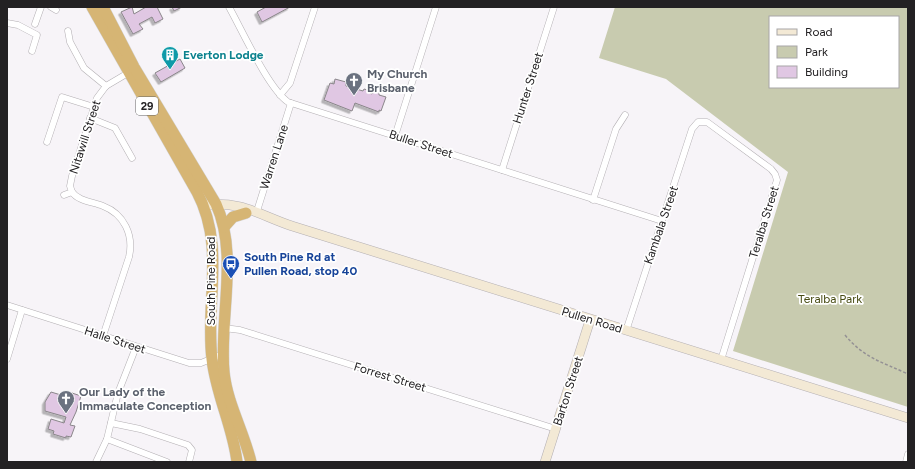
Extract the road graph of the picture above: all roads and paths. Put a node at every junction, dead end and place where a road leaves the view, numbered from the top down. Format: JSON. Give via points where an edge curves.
{"nodes":[{"id":1,"x":41,"y":7,"type":"edge"},
{"id":2,"x":92,"y":7,"type":"edge"},
{"id":3,"x":102,"y":7,"type":"edge"},
{"id":4,"x":229,"y":7,"type":"edge"},
{"id":5,"x":315,"y":7,"type":"edge"},
{"id":6,"x":436,"y":7,"type":"edge"},
{"id":7,"x":554,"y":7,"type":"edge"},
{"id":8,"x":7,"y":23,"type":"edge"},
{"id":9,"x":35,"y":24,"type":"dead end"},
{"id":10,"x":68,"y":32,"type":"dead end"},
{"id":11,"x":32,"y":51,"type":"dead end"},
{"id":12,"x":128,"y":73,"type":"junction"},
{"id":13,"x":106,"y":86,"type":"junction"},
{"id":14,"x":280,"y":95,"type":"junction"},
{"id":15,"x":291,"y":103,"type":"junction"},
{"id":16,"x":94,"y":107,"type":"junction"},
{"id":17,"x":625,"y":115,"type":"dead end"},
{"id":18,"x":90,"y":118,"type":"junction"},
{"id":19,"x":700,"y":122,"type":"joint"},
{"id":20,"x":395,"y":136,"type":"junction"},
{"id":21,"x":47,"y":142,"type":"dead end"},
{"id":22,"x":132,"y":158,"type":"dead end"},
{"id":23,"x":502,"y":170,"type":"junction"},
{"id":24,"x":72,"y":192,"type":"junction"},
{"id":25,"x":64,"y":195,"type":"dead end"},
{"id":26,"x":593,"y":200,"type":"junction"},
{"id":27,"x":217,"y":207,"type":"junction"},
{"id":28,"x":205,"y":208,"type":"junction"},
{"id":29,"x":257,"y":211,"type":"junction"},
{"id":30,"x":246,"y":213,"type":"junction"},
{"id":31,"x":277,"y":221,"type":"junction"},
{"id":32,"x":662,"y":222,"type":"junction"},
{"id":33,"x":224,"y":227,"type":"junction"},
{"id":34,"x":7,"y":305,"type":"edge"},
{"id":35,"x":22,"y":310,"type":"junction"},
{"id":36,"x":590,"y":320,"type":"junction"},
{"id":37,"x":224,"y":328,"type":"junction"},
{"id":38,"x":626,"y":331,"type":"junction"},
{"id":39,"x":845,"y":335,"type":"dead end"},
{"id":40,"x":103,"y":336,"type":"junction"},
{"id":41,"x":136,"y":346,"type":"junction"},
{"id":42,"x":223,"y":354,"type":"junction"},
{"id":43,"x":7,"y":359,"type":"edge"},
{"id":44,"x":212,"y":359,"type":"junction"},
{"id":45,"x":721,"y":360,"type":"junction"},
{"id":46,"x":908,"y":374,"type":"edge"},
{"id":47,"x":908,"y":418,"type":"edge"},
{"id":48,"x":111,"y":423,"type":"junction"},
{"id":49,"x":556,"y":429,"type":"junction"},
{"id":50,"x":107,"y":438,"type":"junction"},
{"id":51,"x":908,"y":454,"type":"edge"},
{"id":52,"x":96,"y":462,"type":"edge"},
{"id":53,"x":167,"y":462,"type":"edge"},
{"id":54,"x":189,"y":462,"type":"edge"},
{"id":55,"x":237,"y":462,"type":"edge"},
{"id":56,"x":251,"y":462,"type":"edge"},
{"id":57,"x":545,"y":462,"type":"edge"},
{"id":58,"x":906,"y":462,"type":"edge"}],
"edges":[{"from":1,"to":9,"type":"street"},
{"from":2,"to":12,"type":"highway","name":"South Pine Road","number":"29"},
{"from":3,"to":27,"type":"highway","name":"South Pine Road","number":"29"},
{"from":4,"to":14,"type":"street","name":"Buller Street"},
{"from":5,"to":14,"type":"street","via":[[290,83]]},
{"from":6,"to":20,"type":"street"},
{"from":7,"to":23,"type":"street","name":"Hunter Street"},
{"from":8,"to":11,"type":"street","via":[[18,25],[37,35]]},
{"from":10,"to":13,"type":"street","via":[[70,42],[84,68]]},
{"from":12,"to":13,"type":"street","name":"Nitawill Street"},
{"from":12,"to":28,"type":"highway","name":"South Pine Road","number":"29"},
{"from":13,"to":16,"type":"street","name":"Nitawill Street","via":[[99,94]]},
{"from":14,"to":15,"type":"street","name":"Buller Street"},
{"from":15,"to":20,"type":"street","name":"Buller Street"},
{"from":15,"to":29,"type":"street","name":"Warren Lane"},
{"from":16,"to":18,"type":"street","name":"Nitawill Street"},
{"from":16,"to":21,"type":"street","via":[[62,97]]},
{"from":17,"to":26,"type":"street","via":[[616,129]]},
{"from":18,"to":22,"type":"street","via":[[115,128]]},
{"from":18,"to":24,"type":"street","name":"Nitawill Street","via":[[72,176]]},
{"from":19,"to":32,"type":"street","name":"Kambala Street","via":[[692,129]]},
{"from":19,"to":45,"type":"street","name":"Teralba Street","via":[[714,126],[771,169],[777,180]]},
{"from":20,"to":23,"type":"street","name":"Buller Street"},
{"from":23,"to":26,"type":"street","name":"Buller Street"},
{"from":24,"to":25,"type":"street","name":"Nitawill Street"},
{"from":24,"to":40,"type":"street","name":"Nitawill Street","via":[[78,198],[103,206],[116,214],[122,219],[128,232],[128,257]]},
{"from":26,"to":32,"type":"street","name":"Buller Street"},
{"from":27,"to":28,"type":"street","name":"Pullen Road"},
{"from":27,"to":29,"type":"street","name":"Pullen Road","via":[[233,204]]},
{"from":27,"to":30,"type":"street","name":"Pullen Road"},
{"from":27,"to":33,"type":"highway","name":"South Pine Road","number":"29"},
{"from":28,"to":44,"type":"highway","name":"South Pine Road","number":"29","via":[[213,244]]},
{"from":29,"to":31,"type":"street","name":"Pullen Road"},
{"from":30,"to":31,"type":"street","name":"Pullen Road"},
{"from":30,"to":33,"type":"highway","via":[[233,217]]},
{"from":31,"to":36,"type":"street","name":"Pullen Road"},
{"from":32,"to":38,"type":"street","name":"Kambala Street"},
{"from":33,"to":37,"type":"highway","name":"South Pine Road","number":"29"},
{"from":34,"to":35,"type":"street","name":"Halle Street"},
{"from":35,"to":40,"type":"street","name":"Halle Street"},
{"from":35,"to":43,"type":"street"},
{"from":36,"to":38,"type":"street","name":"Pullen Road"},
{"from":36,"to":49,"type":"street","name":"Barton Street"},
{"from":37,"to":42,"type":"highway","name":"South Pine Road","number":"29"},
{"from":37,"to":49,"type":"street","name":"Forrest Street","via":[[240,330]]},
{"from":38,"to":45,"type":"street","name":"Pullen Road"},
{"from":39,"to":46,"type":"path","via":[[877,362]]},
{"from":40,"to":41,"type":"street","name":"Halle Street"},
{"from":41,"to":44,"type":"street","name":"Halle Street","via":[[189,363],[201,363]]},
{"from":41,"to":48,"type":"street","via":[[124,374]]},
{"from":42,"to":44,"type":"street","name":"Halle Street"},
{"from":42,"to":56,"type":"highway","name":"South Pine Road","number":"29","via":[[226,382]]},
{"from":44,"to":55,"type":"highway","name":"South Pine Road","number":"29"},
{"from":45,"to":47,"type":"street","name":"Pullen Road"},
{"from":48,"to":50,"type":"street"},
{"from":48,"to":54,"type":"street","via":[[140,429],[188,445],[192,450]]},
{"from":49,"to":57,"type":"street","name":"Barton Street"},
{"from":50,"to":52,"type":"street"},
{"from":50,"to":53,"type":"street"},
{"from":51,"to":58,"type":"street"}]}
